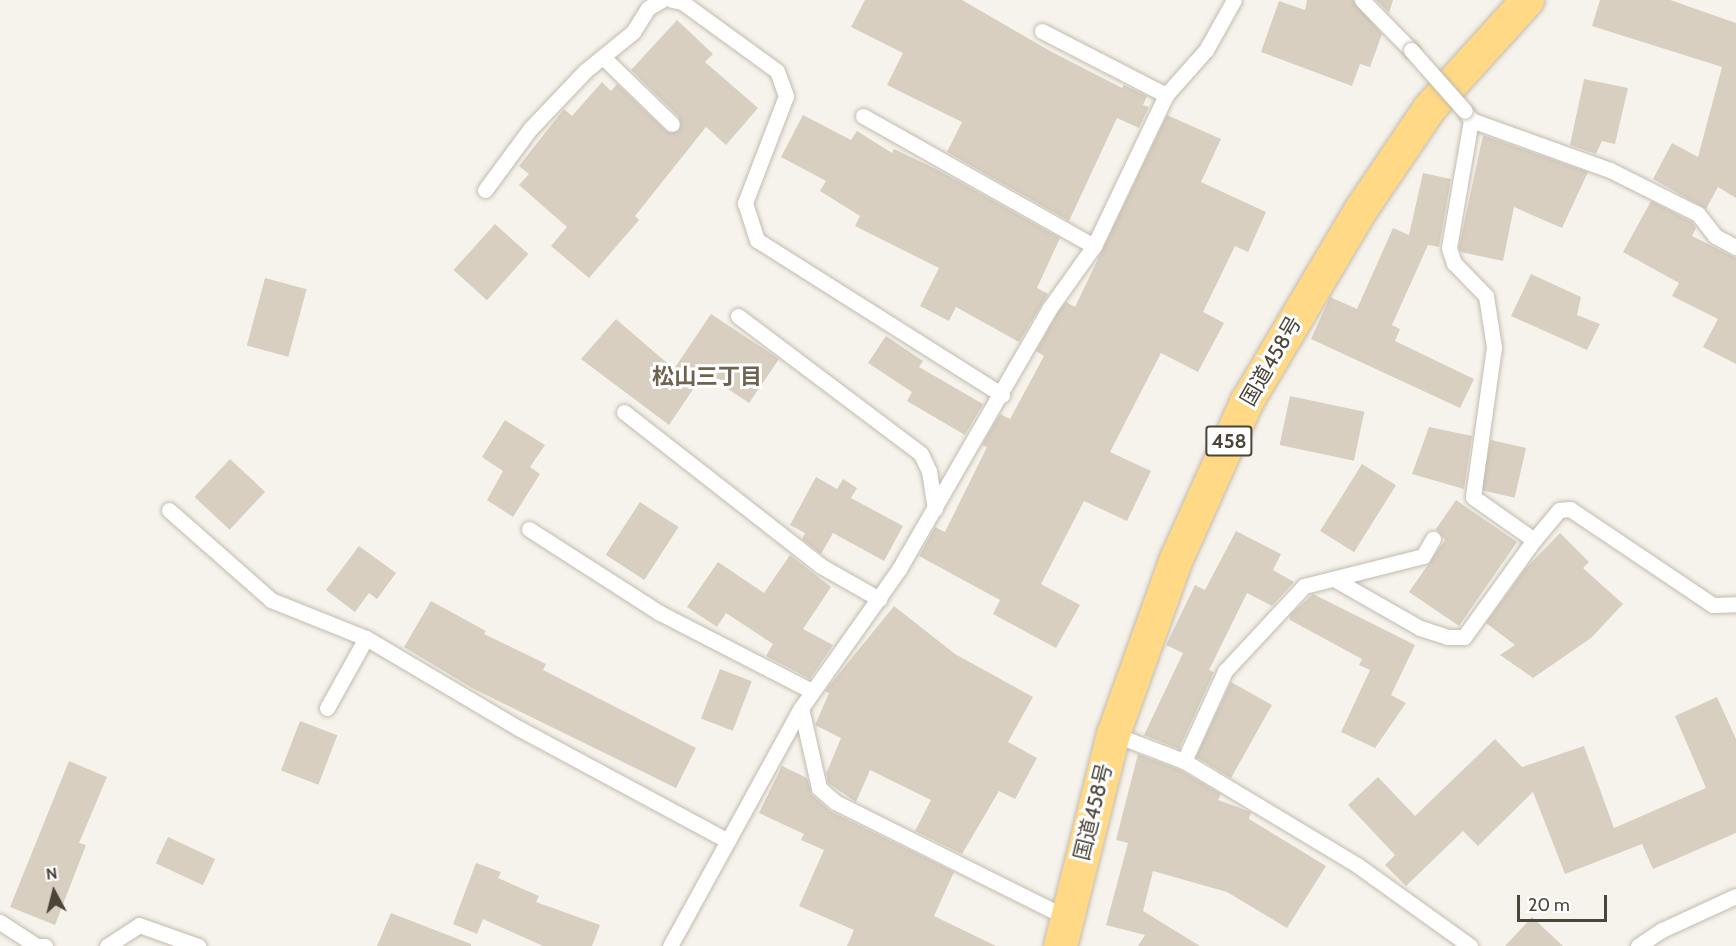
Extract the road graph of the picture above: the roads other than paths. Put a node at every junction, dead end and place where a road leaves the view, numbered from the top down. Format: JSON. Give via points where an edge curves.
{"nodes":[{"id":1,"x":662,"y":0,"type":"edge"},
{"id":2,"x":672,"y":0,"type":"edge"},
{"id":3,"x":1234,"y":0,"type":"edge"},
{"id":4,"x":1362,"y":0,"type":"edge"},
{"id":5,"x":1527,"y":0,"type":"edge"},
{"id":6,"x":1042,"y":32,"type":"dead end"},
{"id":7,"x":603,"y":57,"type":"junction"},
{"id":8,"x":1166,"y":95,"type":"junction"},
{"id":9,"x":863,"y":116,"type":"dead end"},
{"id":10,"x":1468,"y":116,"type":"junction"},
{"id":11,"x":672,"y":124,"type":"dead end"},
{"id":12,"x":485,"y":190,"type":"dead end"},
{"id":13,"x":1094,"y":246,"type":"junction"},
{"id":14,"x":1736,"y":248,"type":"edge"},
{"id":15,"x":738,"y":316,"type":"dead end"},
{"id":16,"x":1002,"y":395,"type":"junction"},
{"id":17,"x":624,"y":412,"type":"dead end"},
{"id":18,"x":934,"y":509,"type":"junction"},
{"id":19,"x":169,"y":510,"type":"dead end"},
{"id":20,"x":528,"y":529,"type":"dead end"},
{"id":21,"x":1433,"y":539,"type":"dead end"},
{"id":22,"x":1534,"y":540,"type":"junction"},
{"id":23,"x":1334,"y":579,"type":"junction"},
{"id":24,"x":879,"y":599,"type":"junction"},
{"id":25,"x":1736,"y":604,"type":"edge"},
{"id":26,"x":366,"y":638,"type":"junction"},
{"id":27,"x":812,"y":692,"type":"junction"},
{"id":28,"x":327,"y":708,"type":"dead end"},
{"id":29,"x":801,"y":708,"type":"junction"},
{"id":30,"x":1113,"y":734,"type":"junction"},
{"id":31,"x":1184,"y":761,"type":"junction"},
{"id":32,"x":728,"y":841,"type":"junction"},
{"id":33,"x":1736,"y":896,"type":"edge"},
{"id":34,"x":0,"y":922,"type":"edge"},
{"id":35,"x":1063,"y":932,"type":"edge"},
{"id":36,"x":45,"y":946,"type":"edge"},
{"id":37,"x":107,"y":946,"type":"edge"},
{"id":38,"x":198,"y":946,"type":"edge"},
{"id":39,"x":670,"y":946,"type":"edge"},
{"id":40,"x":1470,"y":946,"type":"edge"},
{"id":41,"x":1638,"y":946,"type":"edge"}],
"edges":[{"from":1,"to":7,"type":"lane","via":[[648,8],[633,32]]},
{"from":2,"to":16,"type":"lane","via":[[682,2],[777,71],[786,96],[746,203],[757,240]]},
{"from":3,"to":8,"type":"lane","via":[[1206,50]]},
{"from":4,"to":10,"type":"lane","bridge":true},
{"from":5,"to":30,"type":"highway","name":"国道458号","number":"458","via":[[1429,108],[1360,210],[1246,402],[1175,561]]},
{"from":6,"to":8,"type":"lane"},
{"from":7,"to":11,"type":"lane"},
{"from":7,"to":12,"type":"lane","via":[[531,129]]},
{"from":8,"to":13,"type":"lane"},
{"from":9,"to":13,"type":"lane"},
{"from":10,"to":14,"type":"lane","via":[[1610,170],[1698,214],[1714,236]]},
{"from":10,"to":22,"type":"lane","via":[[1449,248],[1454,263],[1486,296],[1494,347],[1473,497]]},
{"from":13,"to":16,"type":"lane","via":[[1049,309]]},
{"from":15,"to":18,"type":"lane","via":[[921,454],[930,471]]},
{"from":16,"to":18,"type":"lane"},
{"from":17,"to":24,"type":"lane","via":[[821,566]]},
{"from":18,"to":24,"type":"lane"},
{"from":19,"to":26,"type":"lane","via":[[271,600]]},
{"from":20,"to":27,"type":"lane","via":[[660,613]]},
{"from":21,"to":23,"type":"lane","via":[[1423,556]]},
{"from":22,"to":23,"type":"lane","via":[[1464,637],[1447,637],[1420,628]]},
{"from":22,"to":25,"type":"lane","via":[[1559,510],[1570,509],[1713,605]]},
{"from":23,"to":31,"type":"lane","via":[[1304,586],[1225,671]]},
{"from":24,"to":27,"type":"lane"},
{"from":26,"to":28,"type":"lane"},
{"from":26,"to":32,"type":"lane","via":[[520,729]]},
{"from":27,"to":29,"type":"lane"},
{"from":29,"to":32,"type":"lane"},
{"from":29,"to":35,"type":"lane","via":[[819,788],[836,802]]},
{"from":30,"to":31,"type":"lane"},
{"from":30,"to":35,"type":"highway","name":"国道458号","number":"458"},
{"from":31,"to":40,"type":"lane","via":[[1357,865]]},
{"from":32,"to":39,"type":"lane"},
{"from":33,"to":41,"type":"lane","via":[[1662,930]]},
{"from":34,"to":36,"type":"lane","via":[[37,946]]},
{"from":37,"to":38,"type":"lane","via":[[139,925]]}]}
